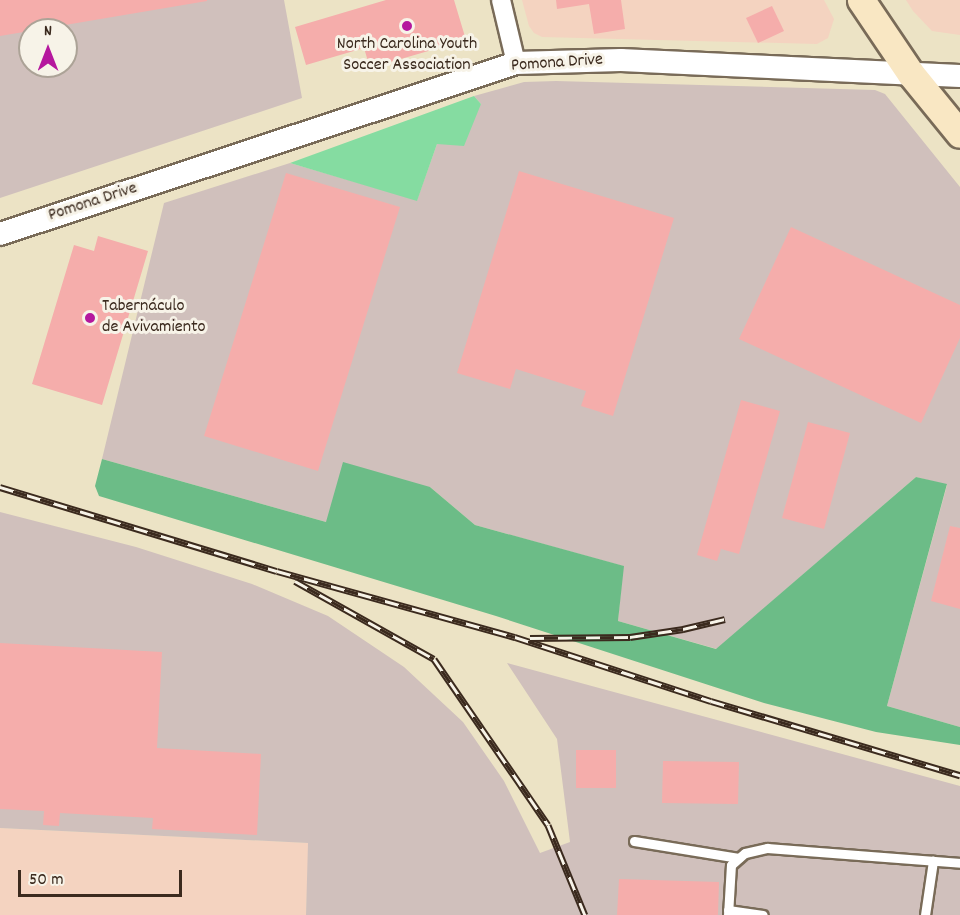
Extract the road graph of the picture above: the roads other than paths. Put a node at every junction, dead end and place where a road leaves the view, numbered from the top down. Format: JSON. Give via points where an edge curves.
{"nodes":[{"id":1,"x":501,"y":0,"type":"edge"},
{"id":2,"x":861,"y":0,"type":"edge"},
{"id":3,"x":516,"y":63,"type":"junction"},
{"id":4,"x":911,"y":74,"type":"junction"},
{"id":5,"x":960,"y":76,"type":"edge"},
{"id":6,"x":960,"y":134,"type":"edge"},
{"id":7,"x":0,"y":234,"type":"edge"},
{"id":8,"x":634,"y":841,"type":"dead end"},
{"id":9,"x":739,"y":858,"type":"junction"},
{"id":10,"x":933,"y":861,"type":"junction"},
{"id":11,"x":960,"y":863,"type":"edge"},
{"id":12,"x":728,"y":912,"type":"edge"},
{"id":13,"x":763,"y":915,"type":"edge"},
{"id":14,"x":926,"y":915,"type":"edge"}],
"edges":[{"from":1,"to":3,"type":"street"},
{"from":2,"to":4,"type":"main road"},
{"from":3,"to":4,"type":"street","name":"Pomona Drive","via":[[621,60]]},
{"from":3,"to":7,"type":"street","name":"Pomona Drive"},
{"from":4,"to":5,"type":"street","name":"Pomona Drive"},
{"from":4,"to":6,"type":"main road"},
{"from":8,"to":9,"type":"lane"},
{"from":9,"to":10,"type":"lane","via":[[745,852],[767,848]]},
{"from":9,"to":12,"type":"lane","via":[[731,865]]},
{"from":10,"to":11,"type":"lane"},
{"from":10,"to":14,"type":"lane"},
{"from":12,"to":13,"type":"lane"}]}
